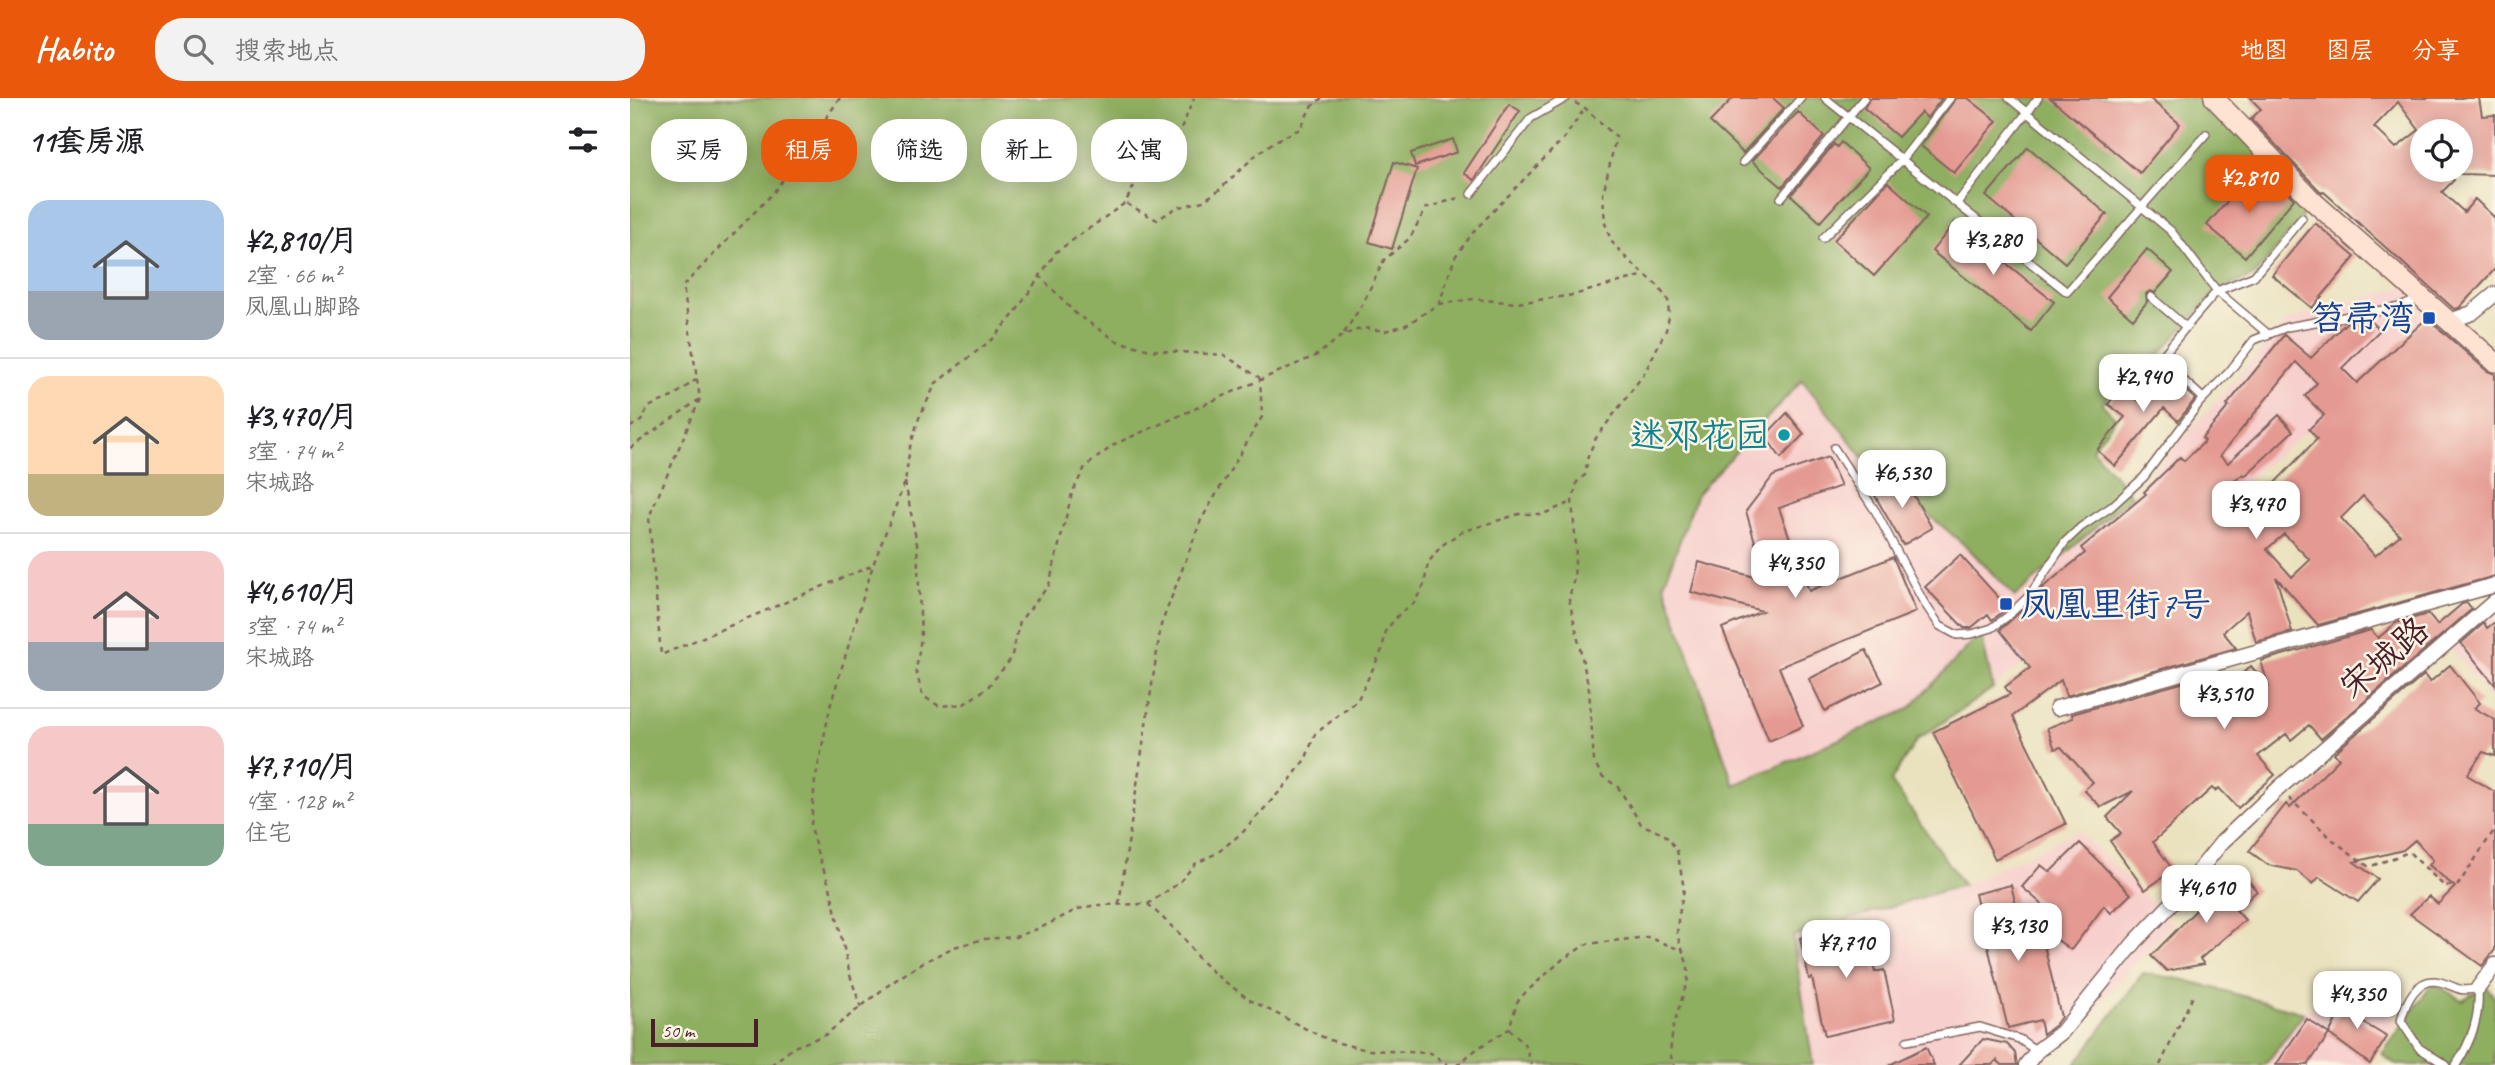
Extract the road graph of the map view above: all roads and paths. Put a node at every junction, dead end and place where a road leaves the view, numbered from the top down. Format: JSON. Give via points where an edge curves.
{"nodes":[{"id":1,"x":841,"y":98,"type":"edge"},
{"id":2,"x":1194,"y":98,"type":"edge"},
{"id":3,"x":1310,"y":98,"type":"edge"},
{"id":4,"x":1322,"y":98,"type":"edge"},
{"id":5,"x":1801,"y":98,"type":"edge"},
{"id":6,"x":1825,"y":98,"type":"edge"},
{"id":7,"x":1864,"y":98,"type":"edge"},
{"id":8,"x":1950,"y":98,"type":"edge"},
{"id":9,"x":2009,"y":98,"type":"edge"},
{"id":10,"x":2038,"y":98,"type":"edge"},
{"id":11,"x":2214,"y":98,"type":"edge"},
{"id":12,"x":1566,"y":99,"type":"edge"},
{"id":13,"x":1311,"y":107,"type":"junction"},
{"id":14,"x":1585,"y":108,"type":"junction"},
{"id":15,"x":2027,"y":113,"type":"junction"},
{"id":16,"x":1848,"y":116,"type":"junction"},
{"id":17,"x":2206,"y":134,"type":"dead end"},
{"id":18,"x":1902,"y":160,"type":"junction"},
{"id":19,"x":1743,"y":162,"type":"dead end"},
{"id":20,"x":1471,"y":194,"type":"joint"},
{"id":21,"x":1781,"y":198,"type":"dead end"},
{"id":22,"x":1125,"y":203,"type":"junction"},
{"id":23,"x":1957,"y":204,"type":"junction"},
{"id":24,"x":2142,"y":208,"type":"junction"},
{"id":25,"x":2302,"y":218,"type":"dead end"},
{"id":26,"x":1823,"y":238,"type":"dead end"},
{"id":27,"x":1039,"y":275,"type":"junction"},
{"id":28,"x":1645,"y":275,"type":"junction"},
{"id":29,"x":2217,"y":291,"type":"junction"},
{"id":30,"x":2495,"y":294,"type":"edge"},
{"id":31,"x":2151,"y":297,"type":"dead end"},
{"id":32,"x":2423,"y":298,"type":"junction"},
{"id":33,"x":1439,"y":304,"type":"junction"},
{"id":34,"x":2450,"y":321,"type":"junction"},
{"id":35,"x":2186,"y":327,"type":"junction"},
{"id":36,"x":2268,"y":334,"type":"junction"},
{"id":37,"x":1343,"y":335,"type":"junction"},
{"id":38,"x":2495,"y":362,"type":"edge"},
{"id":39,"x":1261,"y":378,"type":"junction"},
{"id":40,"x":697,"y":379,"type":"junction"},
{"id":41,"x":2203,"y":398,"type":"junction"},
{"id":42,"x":700,"y":399,"type":"junction"},
{"id":43,"x":630,"y":427,"type":"edge"},
{"id":44,"x":630,"y":448,"type":"edge"},
{"id":45,"x":1834,"y":448,"type":"dead end"},
{"id":46,"x":905,"y":482,"type":"junction"},
{"id":47,"x":1572,"y":502,"type":"junction"},
{"id":48,"x":873,"y":565,"type":"junction"},
{"id":49,"x":2495,"y":585,"type":"edge"},
{"id":50,"x":2495,"y":601,"type":"edge"},
{"id":51,"x":2057,"y":708,"type":"dead end"},
{"id":52,"x":2278,"y":788,"type":"junction"},
{"id":53,"x":2495,"y":829,"type":"edge"},
{"id":54,"x":1148,"y":904,"type":"junction"},
{"id":55,"x":1119,"y":905,"type":"junction"},
{"id":56,"x":1681,"y":950,"type":"junction"},
{"id":57,"x":2495,"y":965,"type":"edge"},
{"id":58,"x":2478,"y":988,"type":"junction"},
{"id":59,"x":2193,"y":996,"type":"dead end"},
{"id":60,"x":861,"y":1008,"type":"junction"},
{"id":61,"x":1509,"y":1029,"type":"junction"},
{"id":62,"x":1907,"y":1041,"type":"dead end"},
{"id":63,"x":2037,"y":1051,"type":"junction"},
{"id":64,"x":771,"y":1065,"type":"edge"},
{"id":65,"x":1448,"y":1065,"type":"edge"},
{"id":66,"x":1457,"y":1065,"type":"edge"},
{"id":67,"x":1532,"y":1065,"type":"edge"},
{"id":68,"x":1674,"y":1065,"type":"edge"},
{"id":69,"x":2026,"y":1065,"type":"edge"},
{"id":70,"x":2160,"y":1065,"type":"edge"},
{"id":71,"x":2446,"y":1065,"type":"edge"},
{"id":72,"x":2456,"y":1065,"type":"edge"}],
"edges":[{"from":1,"to":40,"type":"path","via":[[774,192],[683,286]]},
{"from":2,"to":22,"type":"path","via":[[1182,127],[1142,171]]},
{"from":3,"to":13,"type":"path"},
{"from":4,"to":13,"type":"path"},
{"from":5,"to":19,"type":"lane"},
{"from":6,"to":16,"type":"lane"},
{"from":7,"to":16,"type":"lane"},
{"from":8,"to":18,"type":"lane"},
{"from":9,"to":15,"type":"lane"},
{"from":10,"to":15,"type":"lane"},
{"from":11,"to":32,"type":"street","via":[[2314,202]]},
{"from":12,"to":14,"type":"path"},
{"from":12,"to":20,"type":"lane","via":[[1531,118]]},
{"from":13,"to":22,"type":"path","via":[[1300,129],[1256,155],[1203,201],[1157,219]]},
{"from":14,"to":28,"type":"path","via":[[1616,137],[1603,194],[1611,241]]},
{"from":14,"to":33,"type":"path","via":[[1565,137],[1475,230],[1455,257]]},
{"from":15,"to":23,"type":"lane"},
{"from":15,"to":24,"type":"lane"},
{"from":16,"to":18,"type":"lane"},
{"from":16,"to":21,"type":"lane"},
{"from":17,"to":24,"type":"lane"},
{"from":18,"to":23,"type":"lane"},
{"from":18,"to":26,"type":"lane"},
{"from":20,"to":37,"type":"path","via":[[1426,208],[1410,238],[1384,260]]},
{"from":22,"to":27,"type":"path","via":[[1056,252]]},
{"from":23,"to":24,"type":"lane","via":[[2067,292]]},
{"from":24,"to":29,"type":"lane","via":[[2171,232]]},
{"from":25,"to":29,"type":"lane","via":[[2254,276]]},
{"from":27,"to":39,"type":"path","via":[[1076,314],[1117,341],[1150,350],[1224,355]]},
{"from":27,"to":46,"type":"path","via":[[994,338],[936,383],[919,418]]},
{"from":28,"to":33,"type":"path","via":[[1573,295],[1517,303],[1473,299]]},
{"from":28,"to":47,"type":"path","via":[[1668,300],[1666,330],[1644,374],[1597,438]]},
{"from":29,"to":35,"type":"lane"},
{"from":29,"to":36,"type":"lane"},
{"from":30,"to":34,"type":"street","via":[[2472,313]]},
{"from":31,"to":35,"type":"lane"},
{"from":32,"to":34,"type":"street"},
{"from":32,"to":36,"type":"lane","via":[[2400,307]]},
{"from":33,"to":37,"type":"path","via":[[1406,325],[1385,331],[1363,328]]},
{"from":34,"to":38,"type":"street"},
{"from":35,"to":41,"type":"lane","via":[[2160,359]]},
{"from":36,"to":41,"type":"lane","via":[[2253,340]]},
{"from":37,"to":39,"type":"path","via":[[1317,355]]},
{"from":39,"to":46,"type":"path","via":[[1115,444],[1086,467],[1072,493],[1049,585],[1020,621],[1011,659],[987,688],[964,704],[939,706],[923,696],[916,671],[921,637],[917,544]]},
{"from":39,"to":55,"type":"path","via":[[1262,417],[1201,520],[1161,625]]},
{"from":40,"to":42,"type":"path"},
{"from":40,"to":43,"type":"path","via":[[648,407],[641,421]]},
{"from":41,"to":45,"type":"lane","via":[[2144,477],[2065,542],[2030,595],[1992,628],[1972,634],[1957,635],[1940,626]]},
{"from":42,"to":44,"type":"path"},
{"from":42,"to":48,"type":"path","via":[[649,517],[662,655]]},
{"from":46,"to":48,"type":"path"},
{"from":47,"to":54,"type":"path","via":[[1543,514],[1519,514],[1461,532],[1441,546],[1428,563],[1414,603],[1386,630],[1382,650],[1357,701],[1315,734],[1291,779],[1243,832]]},
{"from":47,"to":56,"type":"path","via":[[1576,546],[1569,599],[1589,689],[1594,761],[1602,776],[1618,787],[1641,824],[1665,835],[1677,850],[1684,889],[1678,920]]},
{"from":48,"to":60,"type":"path","via":[[831,703],[811,825]]},
{"from":49,"to":51,"type":"street","name":"宋城路"},
{"from":50,"to":52,"type":"street","name":"宋城路"},
{"from":52,"to":53,"type":"path","via":[[2369,867],[2409,852],[2444,886],[2458,885]]},
{"from":52,"to":63,"type":"street","name":"宋城路","via":[[2222,842],[2062,1032]]},
{"from":54,"to":55,"type":"path"},
{"from":54,"to":65,"type":"path","via":[[1207,967],[1250,1000],[1335,1042],[1367,1050],[1432,1053]]},
{"from":55,"to":60,"type":"path","via":[[1078,909],[1015,937],[954,947],[911,969]]},
{"from":56,"to":61,"type":"path","via":[[1647,937],[1587,944],[1525,993],[1517,1002]]},
{"from":56,"to":68,"type":"path","via":[[1688,979],[1673,1027]]},
{"from":57,"to":58,"type":"street"},
{"from":58,"to":71,"type":"lane","via":[[2463,992],[2430,982],[2417,987],[2404,1006],[2401,1021],[2419,1048]]},
{"from":58,"to":72,"type":"lane","via":[[2477,1026]]},
{"from":59,"to":70,"type":"path"},
{"from":60,"to":64,"type":"path","via":[[825,1035],[794,1047]]},
{"from":61,"to":66,"type":"path"},
{"from":61,"to":67,"type":"path","via":[[1525,1045]]},
{"from":62,"to":63,"type":"lane","via":[[1980,1027],[2019,1039]]},
{"from":63,"to":69,"type":"street","name":"宋城路"}]}
